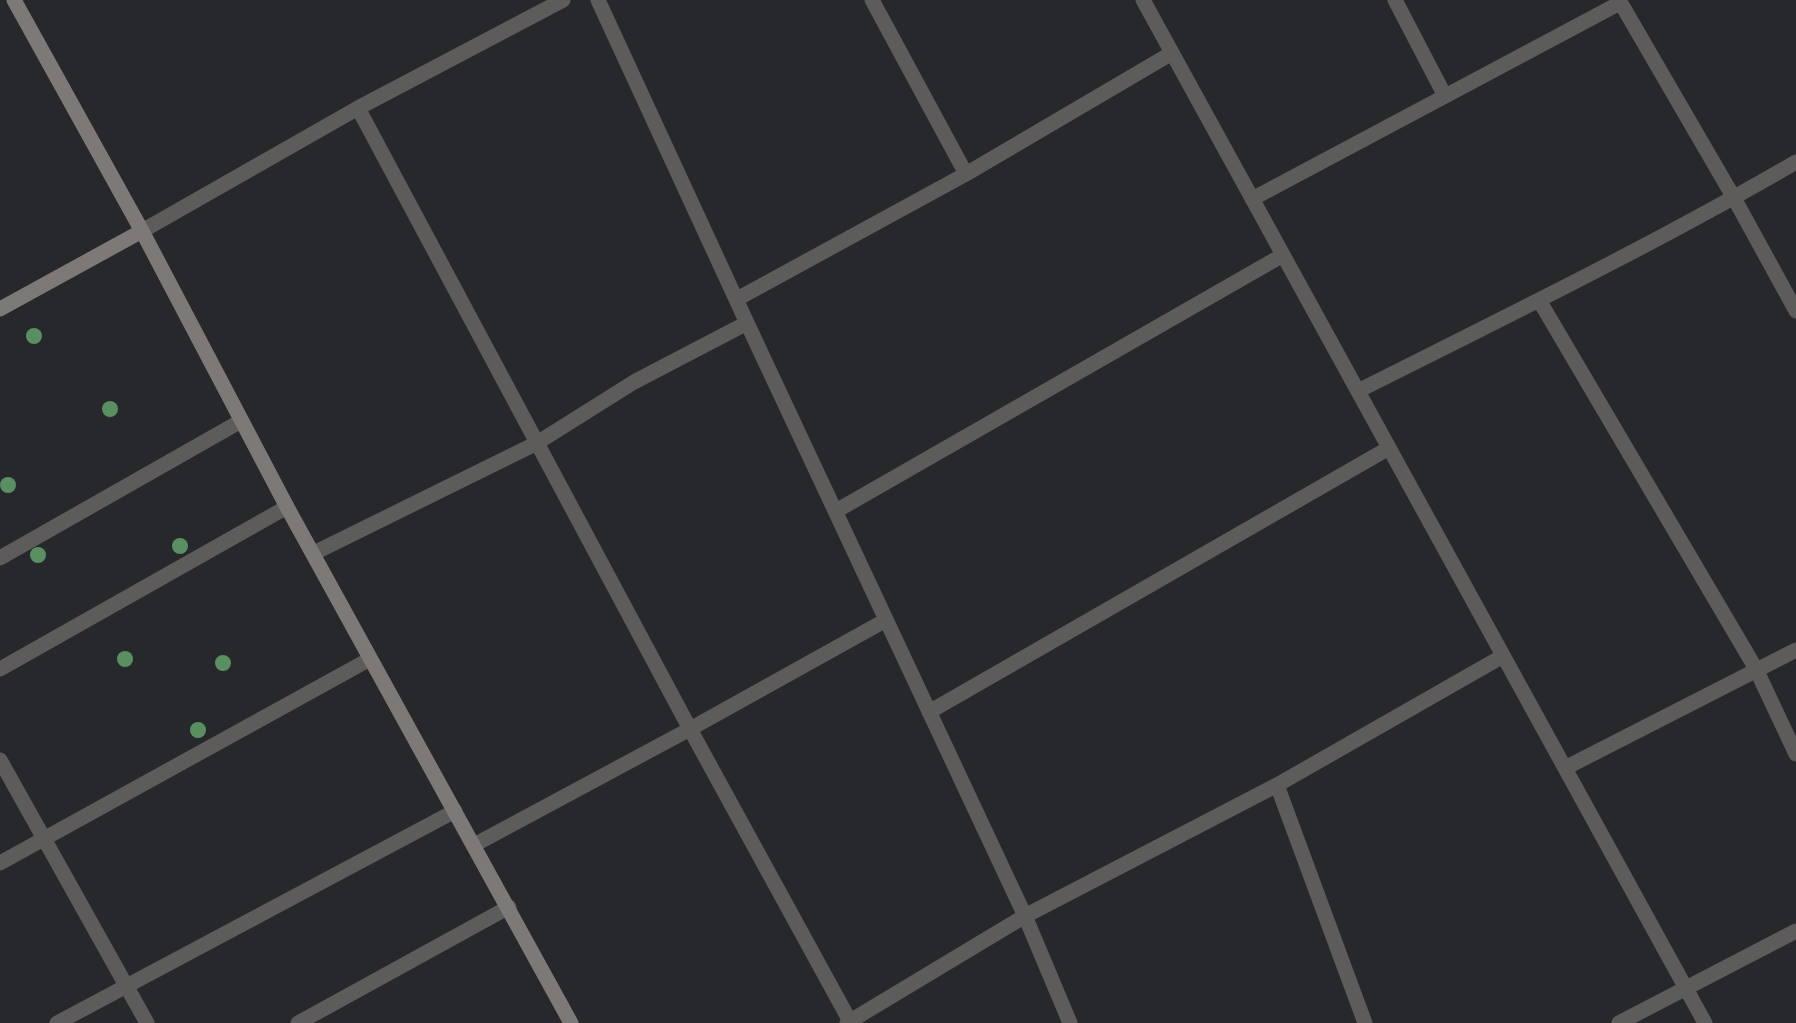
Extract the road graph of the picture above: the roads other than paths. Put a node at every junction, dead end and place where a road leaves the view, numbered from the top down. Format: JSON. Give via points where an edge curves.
{"nodes":[{"id":1,"x":14,"y":0,"type":"edge"},
{"id":2,"x":563,"y":0,"type":"edge"},
{"id":3,"x":598,"y":0,"type":"edge"},
{"id":4,"x":872,"y":0,"type":"edge"},
{"id":5,"x":1143,"y":0,"type":"edge"},
{"id":6,"x":1394,"y":0,"type":"edge"},
{"id":7,"x":1619,"y":1,"type":"edge"},
{"id":8,"x":1172,"y":53,"type":"junction"},
{"id":9,"x":1446,"y":96,"type":"junction"},
{"id":10,"x":358,"y":108,"type":"junction"},
{"id":11,"x":1796,"y":162,"type":"edge"},
{"id":12,"x":966,"y":174,"type":"junction"},
{"id":13,"x":1734,"y":198,"type":"junction"},
{"id":14,"x":1252,"y":199,"type":"junction"},
{"id":15,"x":142,"y":231,"type":"junction"},
{"id":16,"x":1283,"y":255,"type":"junction"},
{"id":17,"x":737,"y":299,"type":"junction"},
{"id":18,"x":1539,"y":300,"type":"junction"},
{"id":19,"x":0,"y":309,"type":"edge"},
{"id":20,"x":1796,"y":311,"type":"edge"},
{"id":21,"x":747,"y":324,"type":"junction"},
{"id":22,"x":1358,"y":391,"type":"junction"},
{"id":23,"x":241,"y":421,"type":"junction"},
{"id":24,"x":537,"y":443,"type":"junction"},
{"id":25,"x":1389,"y":448,"type":"junction"},
{"id":26,"x":287,"y":507,"type":"junction"},
{"id":27,"x":836,"y":511,"type":"junction"},
{"id":28,"x":314,"y":553,"type":"junction"},
{"id":29,"x":0,"y":558,"type":"edge"},
{"id":30,"x":886,"y":620,"type":"junction"},
{"id":31,"x":1796,"y":650,"type":"edge"},
{"id":32,"x":1503,"y":656,"type":"junction"},
{"id":33,"x":370,"y":659,"type":"junction"},
{"id":34,"x":0,"y":669,"type":"edge"},
{"id":35,"x":1756,"y":669,"type":"junction"},
{"id":36,"x":930,"y":712,"type":"junction"},
{"id":37,"x":690,"y":729,"type":"junction"},
{"id":38,"x":1796,"y":754,"type":"edge"},
{"id":39,"x":0,"y":760,"type":"edge"},
{"id":40,"x":1565,"y":768,"type":"junction"},
{"id":41,"x":1276,"y":785,"type":"junction"},
{"id":42,"x":455,"y":811,"type":"junction"},
{"id":43,"x":44,"y":839,"type":"junction"},
{"id":44,"x":474,"y":845,"type":"junction"},
{"id":45,"x":0,"y":863,"type":"edge"},
{"id":46,"x":509,"y":907,"type":"junction"},
{"id":47,"x":1025,"y":916,"type":"junction"},
{"id":48,"x":1796,"y":931,"type":"edge"},
{"id":49,"x":126,"y":985,"type":"junction"},
{"id":50,"x":1686,"y":989,"type":"junction"},
{"id":51,"x":850,"y":1022,"type":"edge"},
{"id":52,"x":57,"y":1023,"type":"edge"},
{"id":53,"x":146,"y":1023,"type":"edge"},
{"id":54,"x":298,"y":1023,"type":"edge"},
{"id":55,"x":572,"y":1023,"type":"edge"},
{"id":56,"x":1070,"y":1023,"type":"edge"},
{"id":57,"x":1365,"y":1023,"type":"edge"},
{"id":58,"x":1619,"y":1023,"type":"edge"},
{"id":59,"x":1705,"y":1023,"type":"edge"}],
"edges":[{"from":1,"to":15,"type":"main road"},
{"from":2,"to":10,"type":"street"},
{"from":3,"to":17,"type":"street"},
{"from":4,"to":12,"type":"street"},
{"from":5,"to":8,"type":"street"},
{"from":6,"to":9,"type":"street"},
{"from":7,"to":9,"type":"street"},
{"from":7,"to":13,"type":"street"},
{"from":8,"to":12,"type":"street"},
{"from":8,"to":14,"type":"street"},
{"from":9,"to":14,"type":"street"},
{"from":10,"to":15,"type":"street"},
{"from":10,"to":24,"type":"street"},
{"from":11,"to":13,"type":"street"},
{"from":12,"to":17,"type":"street"},
{"from":13,"to":18,"type":"street"},
{"from":13,"to":20,"type":"street"},
{"from":14,"to":16,"type":"street"},
{"from":15,"to":19,"type":"main road"},
{"from":15,"to":23,"type":"main road"},
{"from":16,"to":22,"type":"street"},
{"from":16,"to":27,"type":"street"},
{"from":17,"to":21,"type":"street"},
{"from":18,"to":22,"type":"street"},
{"from":18,"to":35,"type":"street"},
{"from":21,"to":24,"type":"street","via":[[634,382]]},
{"from":21,"to":27,"type":"street"},
{"from":22,"to":25,"type":"street"},
{"from":23,"to":26,"type":"main road"},
{"from":23,"to":29,"type":"street"},
{"from":24,"to":28,"type":"street"},
{"from":24,"to":37,"type":"street"},
{"from":25,"to":32,"type":"street"},
{"from":25,"to":36,"type":"street"},
{"from":26,"to":28,"type":"main road"},
{"from":26,"to":34,"type":"street"},
{"from":27,"to":30,"type":"street"},
{"from":28,"to":33,"type":"main road"},
{"from":30,"to":36,"type":"street"},
{"from":30,"to":37,"type":"street"},
{"from":31,"to":35,"type":"street"},
{"from":32,"to":40,"type":"street"},
{"from":32,"to":41,"type":"street"},
{"from":33,"to":42,"type":"main road"},
{"from":33,"to":43,"type":"street"},
{"from":35,"to":38,"type":"street"},
{"from":35,"to":40,"type":"street"},
{"from":36,"to":47,"type":"street"},
{"from":37,"to":44,"type":"street"},
{"from":37,"to":51,"type":"street"},
{"from":39,"to":43,"type":"street"},
{"from":40,"to":50,"type":"street"},
{"from":41,"to":47,"type":"street"},
{"from":41,"to":57,"type":"street"},
{"from":42,"to":44,"type":"main road"},
{"from":42,"to":49,"type":"street"},
{"from":43,"to":45,"type":"street"},
{"from":43,"to":49,"type":"street"},
{"from":44,"to":46,"type":"main road"},
{"from":46,"to":54,"type":"street"},
{"from":46,"to":55,"type":"main road"},
{"from":47,"to":51,"type":"street"},
{"from":47,"to":56,"type":"street"},
{"from":48,"to":50,"type":"street"},
{"from":49,"to":52,"type":"street"},
{"from":49,"to":53,"type":"street"},
{"from":50,"to":58,"type":"street"},
{"from":50,"to":59,"type":"street"}]}
